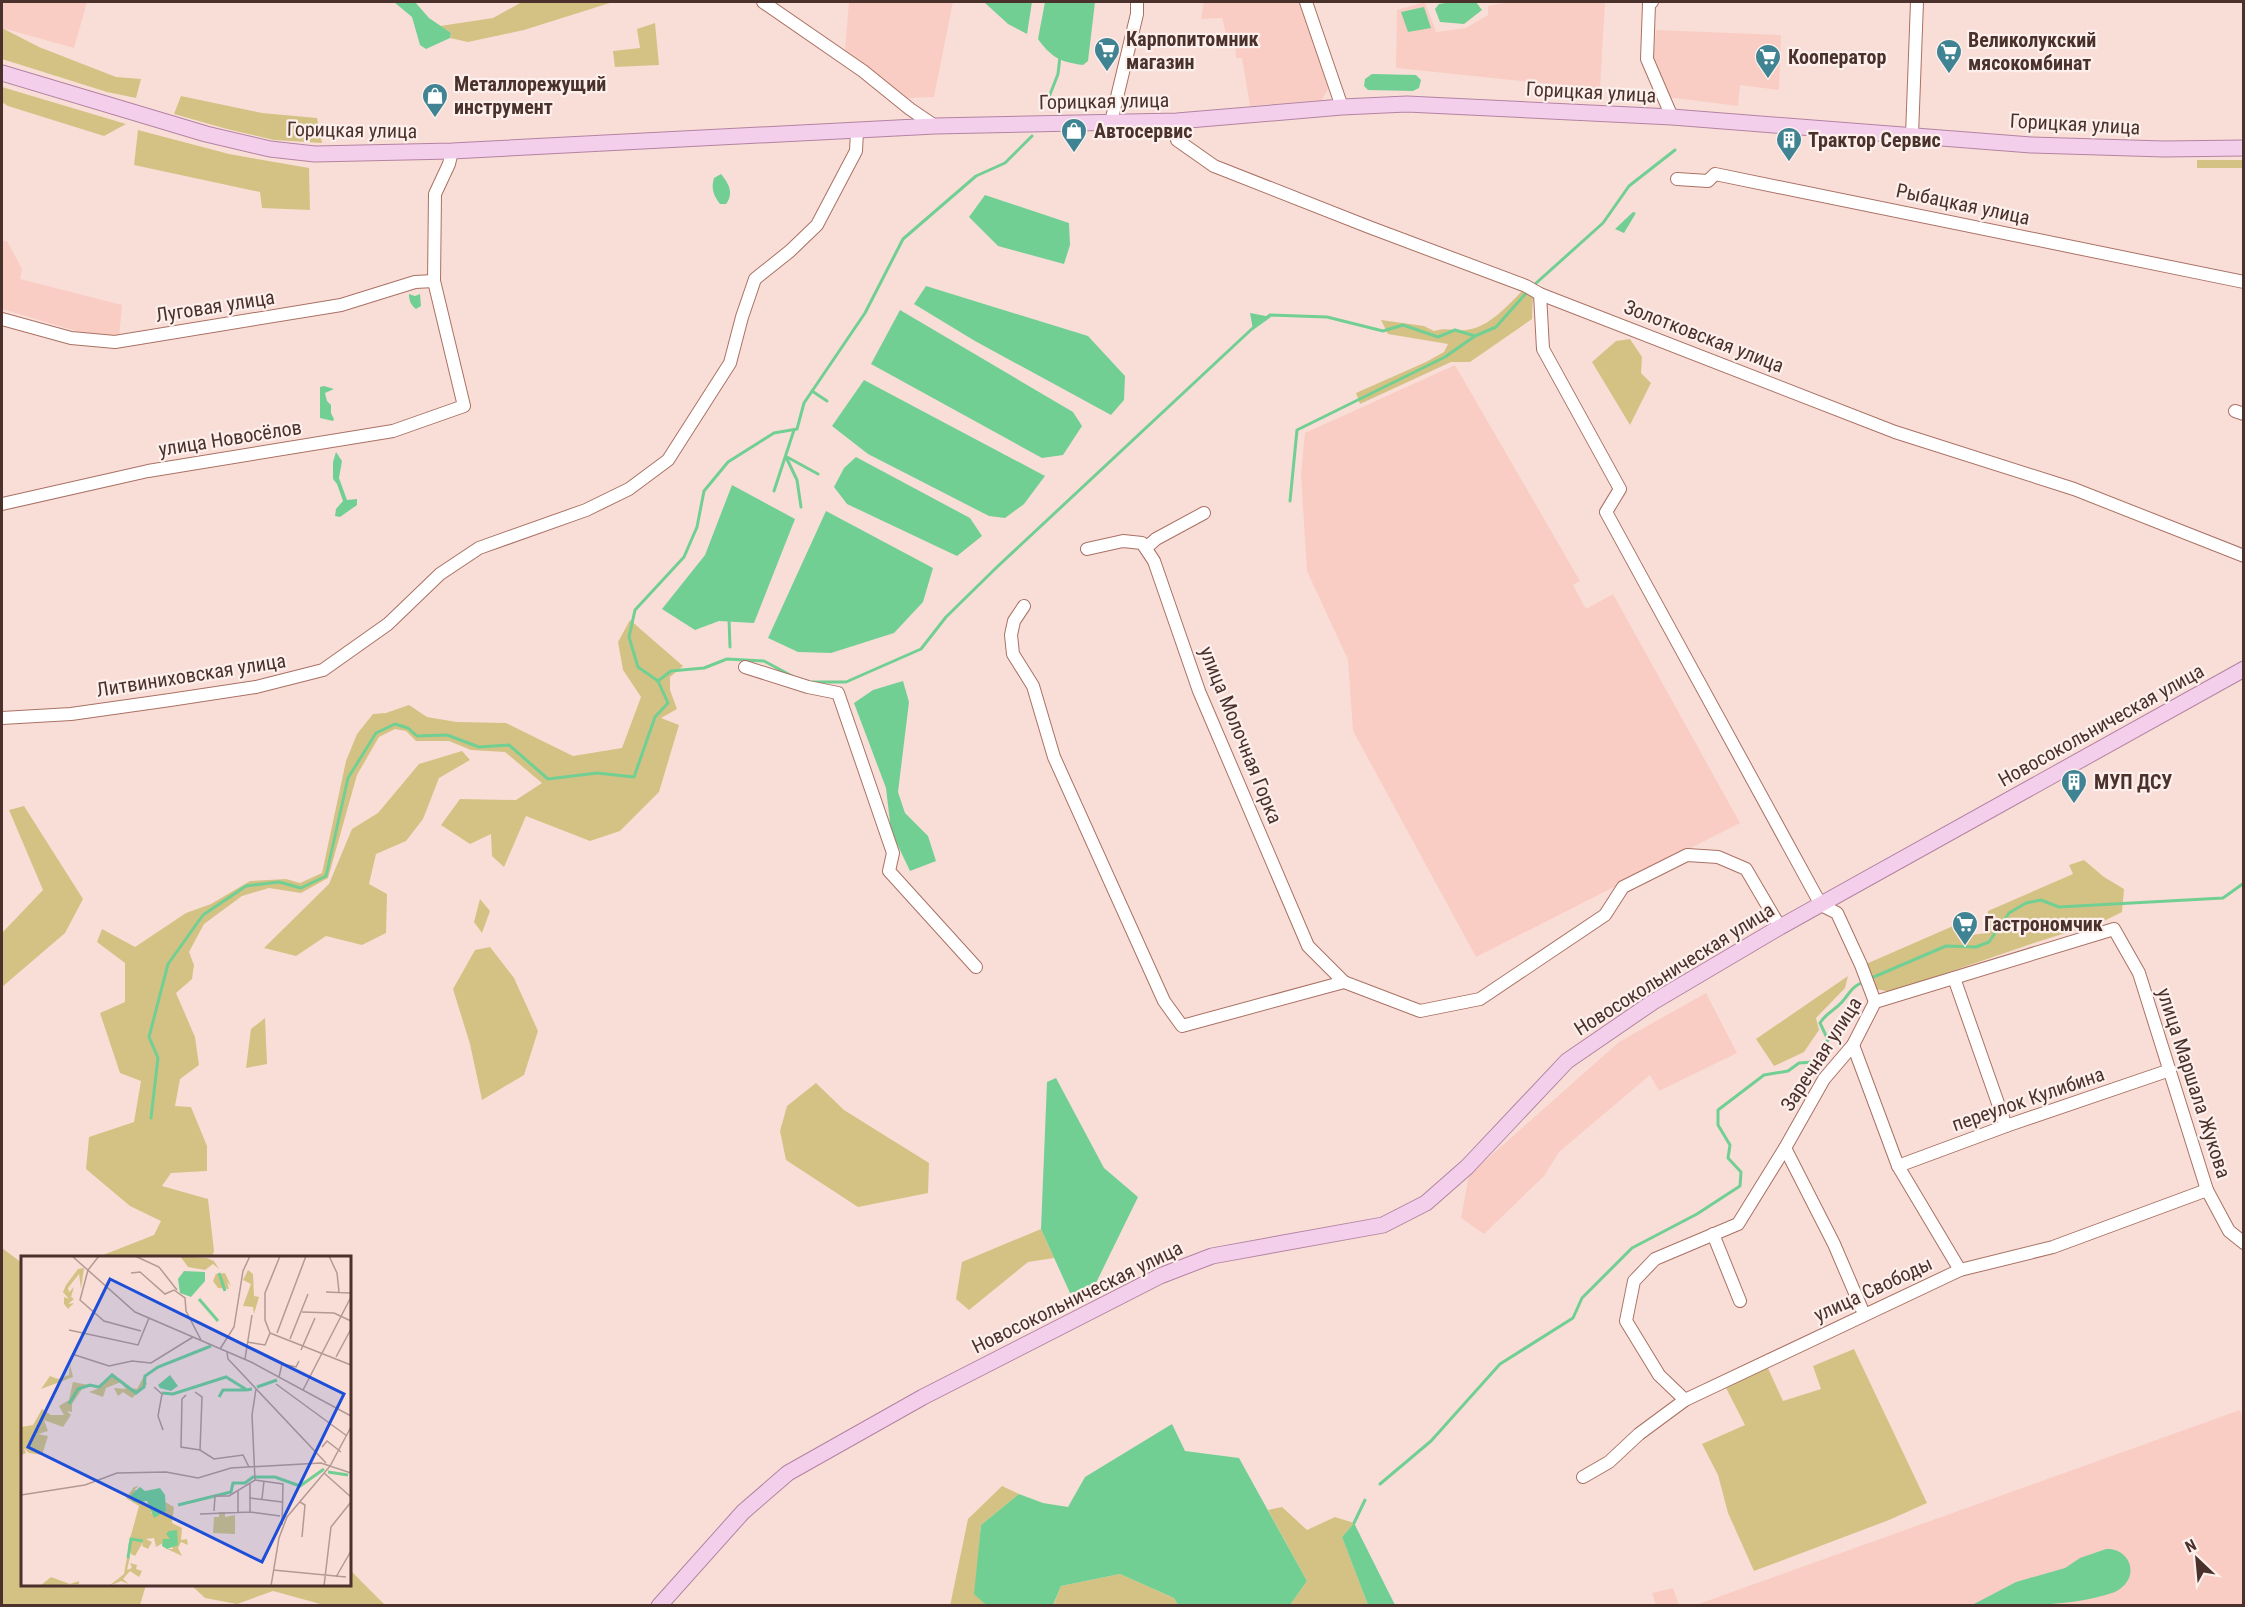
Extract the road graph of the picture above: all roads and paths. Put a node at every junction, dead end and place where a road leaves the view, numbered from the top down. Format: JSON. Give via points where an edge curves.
{"nodes":[{"id":1,"x":763,"y":2,"type":"edge"},
{"id":2,"x":1137,"y":2,"type":"edge"},
{"id":3,"x":1306,"y":2,"type":"edge"},
{"id":4,"x":1652,"y":2,"type":"edge"},
{"id":5,"x":1917,"y":2,"type":"edge"},
{"id":6,"x":2,"y":73,"type":"edge"},
{"id":7,"x":1342,"y":107,"type":"junction"},
{"id":8,"x":1672,"y":117,"type":"junction"},
{"id":9,"x":1177,"y":121,"type":"junction"},
{"id":10,"x":1111,"y":122,"type":"junction"},
{"id":11,"x":935,"y":126,"type":"junction"},
{"id":12,"x":857,"y":131,"type":"junction"},
{"id":13,"x":1912,"y":135,"type":"junction"},
{"id":14,"x":2244,"y":148,"type":"edge"},
{"id":15,"x":452,"y":151,"type":"junction"},
{"id":16,"x":1677,"y":179,"type":"dead end"},
{"id":17,"x":434,"y":281,"type":"junction"},
{"id":18,"x":2244,"y":282,"type":"edge"},
{"id":19,"x":1534,"y":291,"type":"junction"},
{"id":20,"x":2,"y":319,"type":"edge"},
{"id":21,"x":2,"y":504,"type":"edge"},
{"id":22,"x":1204,"y":513,"type":"dead end"},
{"id":23,"x":1146,"y":548,"type":"junction"},
{"id":24,"x":1087,"y":549,"type":"dead end"},
{"id":25,"x":2244,"y":556,"type":"edge"},
{"id":26,"x":1024,"y":606,"type":"dead end"},
{"id":27,"x":745,"y":667,"type":"dead end"},
{"id":28,"x":2244,"y":669,"type":"edge"},
{"id":29,"x":2,"y":718,"type":"edge"},
{"id":30,"x":1821,"y":905,"type":"junction"},
{"id":31,"x":1780,"y":927,"type":"junction"},
{"id":32,"x":2114,"y":929,"type":"joint"},
{"id":33,"x":976,"y":967,"type":"dead end"},
{"id":34,"x":1954,"y":978,"type":"junction"},
{"id":35,"x":1344,"y":982,"type":"junction"},
{"id":36,"x":1875,"y":1002,"type":"junction"},
{"id":37,"x":1852,"y":1045,"type":"junction"},
{"id":38,"x":2170,"y":1070,"type":"junction"},
{"id":39,"x":2006,"y":1126,"type":"junction"},
{"id":40,"x":1785,"y":1148,"type":"junction"},
{"id":41,"x":1898,"y":1166,"type":"junction"},
{"id":42,"x":2207,"y":1190,"type":"junction"},
{"id":43,"x":1713,"y":1234,"type":"junction"},
{"id":44,"x":2244,"y":1243,"type":"edge"},
{"id":45,"x":1960,"y":1270,"type":"junction"},
{"id":46,"x":1740,"y":1301,"type":"dead end"},
{"id":47,"x":1864,"y":1314,"type":"junction"},
{"id":48,"x":1685,"y":1401,"type":"junction"},
{"id":49,"x":1583,"y":1477,"type":"dead end"},
{"id":50,"x":659,"y":1605,"type":"edge"}],
"edges":[{"from":1,"to":11,"type":"street"},
{"from":2,"to":10,"type":"street"},
{"from":3,"to":7,"type":"street"},
{"from":4,"to":8,"type":"street","via":[[1647,59]]},
{"from":5,"to":13,"type":"street"},
{"from":6,"to":15,"type":"main road","name":"Горицкая улица","via":[[206,134],[270,149],[331,154]]},
{"from":7,"to":8,"type":"main road","name":"Горицкая улица","via":[[1407,104]]},
{"from":7,"to":9,"type":"main road","name":"Горицкая улица"},
{"from":8,"to":13,"type":"main road","name":"Горицкая улица"},
{"from":9,"to":10,"type":"main road","name":"Горицкая улица"},
{"from":9,"to":19,"type":"street","name":"Золотковская улица","via":[[1177,140],[1214,166]]},
{"from":10,"to":11,"type":"main road","name":"Горицкая улица"},
{"from":11,"to":12,"type":"main road","name":"Горицкая улица"},
{"from":12,"to":15,"type":"main road","name":"Горицкая улица"},
{"from":12,"to":29,"type":"street","name":"Литвиниховская улица","via":[[856,151],[817,225],[756,279],[730,363],[668,460],[629,489],[586,510],[479,548],[440,574],[388,624],[323,670],[256,687],[170,700],[70,714]]},
{"from":13,"to":14,"type":"main road","name":"Горицкая улица","via":[[2031,145]]},
{"from":15,"to":17,"type":"street","via":[[435,194]]},
{"from":16,"to":18,"type":"street","name":"Рыбацкая улица","via":[[1708,181],[1715,174]]},
{"from":17,"to":20,"type":"street","name":"Луговая улица","via":[[416,282],[341,305],[115,342],[71,338]]},
{"from":17,"to":21,"type":"street","name":"улица Новосёлов","via":[[464,406],[393,431],[148,471]]},
{"from":19,"to":25,"type":"street","name":"Золотковская улица","via":[[1895,432],[2074,489]]},
{"from":19,"to":30,"type":"street","via":[[1543,349],[1620,489],[1606,512]]},
{"from":22,"to":23,"type":"street","via":[[1156,538]]},
{"from":23,"to":24,"type":"street","via":[[1142,543],[1123,541]]},
{"from":23,"to":35,"type":"street","name":"улица Молочная Горка","via":[[1154,561],[1199,692],[1308,946]]},
{"from":26,"to":35,"type":"street","via":[[1014,621],[1013,654],[1033,686],[1054,757],[1164,1000],[1182,1026]]},
{"from":27,"to":33,"type":"street","via":[[838,693],[893,853],[889,871]]},
{"from":28,"to":30,"type":"main road","name":"Новосокольническая улица"},
{"from":30,"to":31,"type":"main road","name":"Новосокольническая улица"},
{"from":30,"to":36,"type":"street","via":[[1837,913]]},
{"from":31,"to":35,"type":"street","via":[[1746,869],[1718,857],[1687,855],[1623,887],[1605,915],[1480,999],[1420,1011]]},
{"from":31,"to":50,"type":"main road","name":"Новосокольническая улица","via":[[1653,1002],[1567,1061],[1467,1167],[1426,1203],[1383,1225],[1212,1256],[1160,1276],[923,1397],[788,1473],[743,1512]]},
{"from":32,"to":34,"type":"street","name":"Заречная улица"},
{"from":32,"to":38,"type":"street","name":"улица Маршала Жукова","via":[[2139,973]]},
{"from":34,"to":36,"type":"street","name":"Заречная улица"},
{"from":34,"to":39,"type":"street"},
{"from":36,"to":37,"type":"street","name":"Заречная улица"},
{"from":37,"to":40,"type":"street","name":"Заречная улица","via":[[1824,1079]]},
{"from":37,"to":41,"type":"street"},
{"from":38,"to":39,"type":"street","name":"переулок Кулибина"},
{"from":38,"to":42,"type":"street","name":"улица Маршала Жукова"},
{"from":39,"to":41,"type":"street","name":"переулок Кулибина"},
{"from":40,"to":43,"type":"street","name":"Заречная улица","via":[[1738,1224]]},
{"from":40,"to":47,"type":"street"},
{"from":41,"to":45,"type":"street"},
{"from":42,"to":44,"type":"street","name":"улица Маршала Жукова","via":[[2229,1231]]},
{"from":42,"to":45,"type":"street","name":"улица Свободы","via":[[2054,1247]]},
{"from":43,"to":46,"type":"street"},
{"from":43,"to":48,"type":"street","name":"Заречная улица","via":[[1655,1259],[1634,1281],[1626,1321],[1659,1375]]},
{"from":45,"to":47,"type":"street","name":"улица Свободы"},
{"from":47,"to":48,"type":"street","name":"улица Свободы"},
{"from":48,"to":49,"type":"street","name":"улица Свободы","via":[[1639,1434],[1609,1462]]}]}
